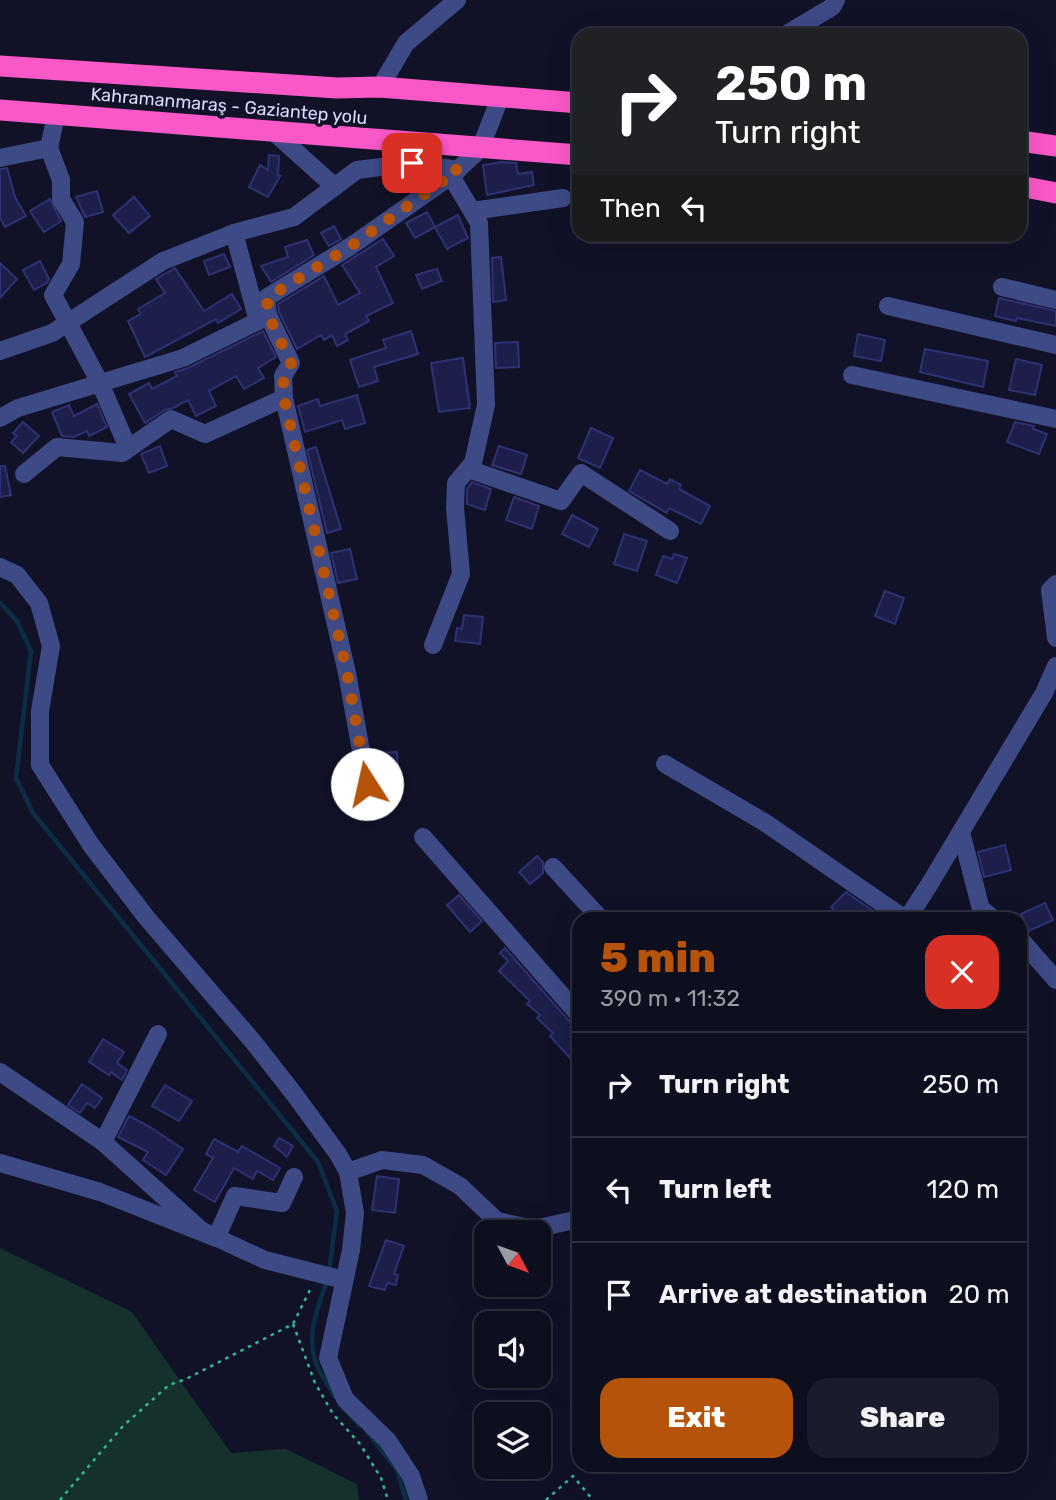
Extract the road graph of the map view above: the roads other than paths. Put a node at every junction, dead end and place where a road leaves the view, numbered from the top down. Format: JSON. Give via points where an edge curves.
{"nodes":[{"id":1,"x":457,"y":0,"type":"edge"},
{"id":2,"x":836,"y":0,"type":"edge"},
{"id":3,"x":797,"y":28,"type":"edge"},
{"id":4,"x":0,"y":66,"type":"edge"},
{"id":5,"x":380,"y":88,"type":"junction"},
{"id":6,"x":500,"y":98,"type":"junction"},
{"id":7,"x":572,"y":103,"type":"edge"},
{"id":8,"x":0,"y":110,"type":"edge"},
{"id":9,"x":56,"y":115,"type":"junction"},
{"id":10,"x":275,"y":132,"type":"junction"},
{"id":11,"x":1027,"y":142,"type":"edge"},
{"id":12,"x":1056,"y":146,"type":"edge"},
{"id":13,"x":49,"y":148,"type":"junction"},
{"id":14,"x":480,"y":149,"type":"junction"},
{"id":15,"x":572,"y":155,"type":"edge"},
{"id":16,"x":0,"y":158,"type":"edge"},
{"id":17,"x":454,"y":173,"type":"junction"},
{"id":18,"x":335,"y":187,"type":"junction"},
{"id":19,"x":1027,"y":187,"type":"edge"},
{"id":20,"x":1056,"y":193,"type":"edge"},
{"id":21,"x":563,"y":198,"type":"dead end"},
{"id":22,"x":472,"y":211,"type":"junction"},
{"id":23,"x":234,"y":233,"type":"junction"},
{"id":24,"x":1002,"y":287,"type":"dead end"},
{"id":25,"x":1056,"y":300,"type":"edge"},
{"id":26,"x":888,"y":306,"type":"dead end"},
{"id":27,"x":263,"y":318,"type":"junction"},
{"id":28,"x":67,"y":322,"type":"junction"},
{"id":29,"x":1056,"y":345,"type":"edge"},
{"id":30,"x":0,"y":351,"type":"edge"},
{"id":31,"x":852,"y":374,"type":"dead end"},
{"id":32,"x":100,"y":383,"type":"junction"},
{"id":33,"x":284,"y":398,"type":"junction"},
{"id":34,"x":0,"y":418,"type":"edge"},
{"id":35,"x":1056,"y":419,"type":"edge"},
{"id":36,"x":128,"y":448,"type":"junction"},
{"id":37,"x":468,"y":469,"type":"junction"},
{"id":38,"x":24,"y":474,"type":"dead end"},
{"id":39,"x":670,"y":531,"type":"dead end"},
{"id":40,"x":0,"y":567,"type":"edge"},
{"id":41,"x":1056,"y":584,"type":"edge"},
{"id":42,"x":1056,"y":638,"type":"edge"},
{"id":43,"x":433,"y":645,"type":"dead end"},
{"id":44,"x":1056,"y":666,"type":"edge"},
{"id":45,"x":665,"y":764,"type":"dead end"},
{"id":46,"x":367,"y":784,"type":"dead end"},
{"id":47,"x":961,"y":832,"type":"junction"},
{"id":48,"x":423,"y":837,"type":"dead end"},
{"id":49,"x":554,"y":867,"type":"dead end"},
{"id":50,"x":595,"y":912,"type":"edge"},
{"id":51,"x":896,"y":912,"type":"edge"},
{"id":52,"x":910,"y":912,"type":"edge"},
{"id":53,"x":986,"y":912,"type":"edge"},
{"id":54,"x":1027,"y":947,"type":"edge"},
{"id":55,"x":1056,"y":980,"type":"edge"},
{"id":56,"x":572,"y":1007,"type":"edge"},
{"id":57,"x":158,"y":1034,"type":"dead end"},
{"id":58,"x":0,"y":1072,"type":"edge"},
{"id":59,"x":103,"y":1142,"type":"junction"},
{"id":60,"x":0,"y":1163,"type":"edge"},
{"id":61,"x":348,"y":1172,"type":"junction"},
{"id":62,"x":294,"y":1177,"type":"dead end"},
{"id":63,"x":572,"y":1221,"type":"edge"},
{"id":64,"x":216,"y":1238,"type":"junction"},
{"id":65,"x":344,"y":1280,"type":"junction"},
{"id":66,"x":419,"y":1500,"type":"edge"}],
"edges":[{"from":1,"to":5,"type":"street","via":[[407,43]]},
{"from":2,"to":3,"type":"street"},
{"from":4,"to":5,"type":"highway","name":"Kahramanmaraş - Gaziantep yolu"},
{"from":5,"to":6,"type":"highway","name":"Kahramanmaraş - Gaziantep yolu"},
{"from":6,"to":7,"type":"highway","name":"Kahramanmaraş - Gaziantep yolu"},
{"from":6,"to":14,"type":"street"},
{"from":8,"to":9,"type":"highway","name":"Kahramanmaraş - Gaziantep yolu"},
{"from":9,"to":10,"type":"highway","name":"Kahramanmaraş - Gaziantep yolu"},
{"from":9,"to":13,"type":"street"},
{"from":10,"to":14,"type":"highway","name":"Kahramanmaraş - Gaziantep yolu"},
{"from":10,"to":18,"type":"street"},
{"from":11,"to":12,"type":"highway"},
{"from":13,"to":16,"type":"street"},
{"from":13,"to":28,"type":"street","via":[[61,180],[61,199],[75,222],[71,264],[53,295]]},
{"from":14,"to":15,"type":"highway","name":"Kahramanmaraş - Gaziantep yolu"},
{"from":14,"to":17,"type":"street"},
{"from":17,"to":18,"type":"street","via":[[412,163],[357,170]]},
{"from":17,"to":22,"type":"street"},
{"from":17,"to":27,"type":"street","via":[[267,298]]},
{"from":18,"to":23,"type":"street","via":[[294,217]]},
{"from":19,"to":20,"type":"highway"},
{"from":21,"to":22,"type":"street"},
{"from":22,"to":37,"type":"street","via":[[479,223],[486,405]]},
{"from":23,"to":27,"type":"street"},
{"from":23,"to":28,"type":"street","via":[[163,261]]},
{"from":24,"to":25,"type":"street"},
{"from":26,"to":29,"type":"street"},
{"from":27,"to":32,"type":"street","via":[[183,358]]},
{"from":27,"to":33,"type":"street","via":[[291,363],[283,376]]},
{"from":28,"to":30,"type":"street","via":[[52,333]]},
{"from":28,"to":32,"type":"street"},
{"from":31,"to":35,"type":"street"},
{"from":32,"to":34,"type":"street"},
{"from":32,"to":36,"type":"street"},
{"from":33,"to":36,"type":"street","via":[[205,434],[171,419]]},
{"from":33,"to":46,"type":"street","via":[[347,673]]},
{"from":36,"to":38,"type":"street","via":[[122,453],[57,447]]},
{"from":37,"to":39,"type":"street","via":[[561,501],[581,473]]},
{"from":37,"to":43,"type":"street","via":[[456,483],[461,574]]},
{"from":40,"to":61,"type":"street","via":[[17,575],[39,603],[51,646],[40,711],[40,765],[98,855],[286,1084]]},
{"from":41,"to":42,"type":"street","via":[[1050,590]]},
{"from":44,"to":47,"type":"street"},
{"from":45,"to":51,"type":"street","via":[[764,822]]},
{"from":47,"to":52,"type":"street"},
{"from":47,"to":53,"type":"street"},
{"from":48,"to":56,"type":"street"},
{"from":49,"to":50,"type":"street"},
{"from":54,"to":55,"type":"street"},
{"from":57,"to":59,"type":"street"},
{"from":58,"to":59,"type":"street"},
{"from":59,"to":64,"type":"street","via":[[202,1231]]},
{"from":60,"to":64,"type":"street","via":[[100,1192]]},
{"from":61,"to":63,"type":"street","via":[[382,1160],[423,1165],[460,1186],[497,1221],[534,1229]]},
{"from":61,"to":65,"type":"street","via":[[355,1213]]},
{"from":62,"to":64,"type":"street","via":[[282,1203],[234,1196]]},
{"from":64,"to":65,"type":"street","via":[[265,1260]]},
{"from":65,"to":66,"type":"street","via":[[328,1358],[345,1399],[388,1441],[411,1476]]}]}
